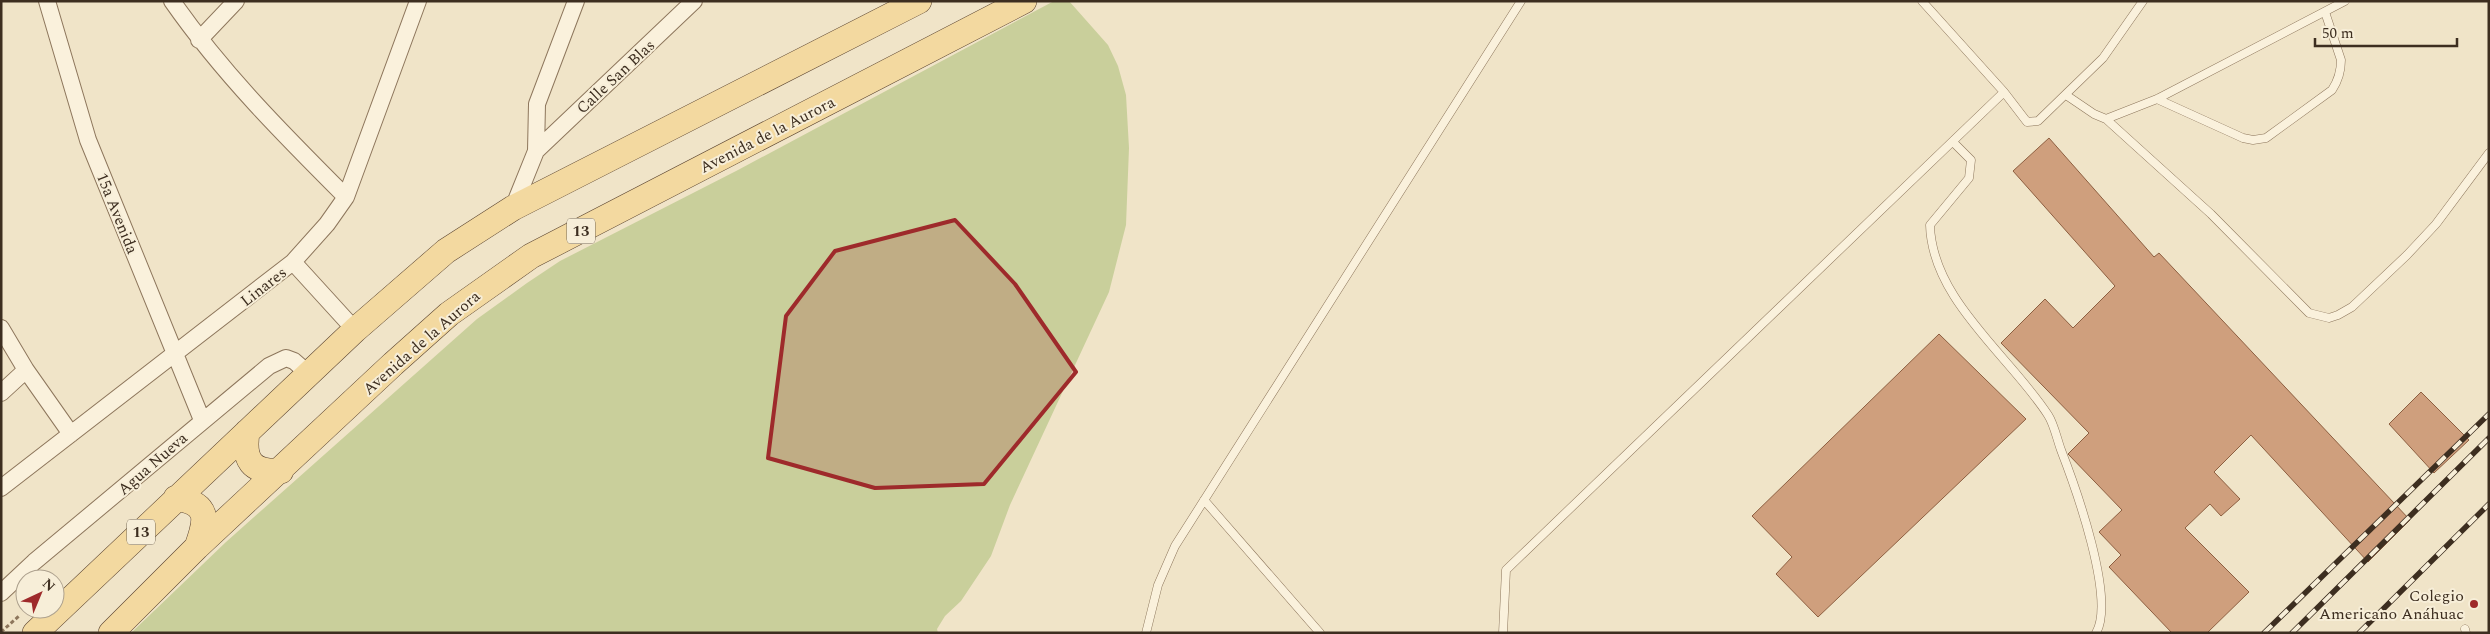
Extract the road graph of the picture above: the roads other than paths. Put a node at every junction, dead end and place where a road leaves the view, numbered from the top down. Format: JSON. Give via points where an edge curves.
{"nodes":[{"id":1,"x":48,"y":1,"type":"edge"},
{"id":2,"x":172,"y":1,"type":"edge"},
{"id":3,"x":236,"y":1,"type":"edge"},
{"id":4,"x":418,"y":1,"type":"edge"},
{"id":5,"x":576,"y":1,"type":"edge"},
{"id":6,"x":694,"y":1,"type":"edge"},
{"id":7,"x":919,"y":1,"type":"edge"},
{"id":8,"x":1024,"y":1,"type":"edge"},
{"id":9,"x":1521,"y":1,"type":"edge"},
{"id":10,"x":1922,"y":1,"type":"edge"},
{"id":11,"x":2143,"y":1,"type":"edge"},
{"id":12,"x":2345,"y":1,"type":"edge"},
{"id":13,"x":2325,"y":12,"type":"junction"},
{"id":14,"x":199,"y":40,"type":"junction"},
{"id":15,"x":2004,"y":92,"type":"junction"},
{"id":16,"x":2066,"y":95,"type":"junction"},
{"id":17,"x":2157,"y":99,"type":"junction"},
{"id":18,"x":2106,"y":119,"type":"junction"},
{"id":19,"x":1953,"y":142,"type":"junction"},
{"id":20,"x":536,"y":151,"type":"junction"},
{"id":21,"x":2489,"y":153,"type":"edge"},
{"id":22,"x":346,"y":197,"type":"junction"},
{"id":23,"x":513,"y":208,"type":"junction"},
{"id":24,"x":293,"y":262,"type":"junction"},
{"id":25,"x":1,"y":328,"type":"edge"},
{"id":26,"x":355,"y":330,"type":"junction"},
{"id":27,"x":176,"y":353,"type":"junction"},
{"id":28,"x":26,"y":370,"type":"junction"},
{"id":29,"x":309,"y":374,"type":"junction"},
{"id":30,"x":1,"y":393,"type":"edge"},
{"id":31,"x":202,"y":420,"type":"junction"},
{"id":32,"x":247,"y":432,"type":"junction"},
{"id":33,"x":70,"y":434,"type":"junction"},
{"id":34,"x":281,"y":471,"type":"junction"},
{"id":35,"x":1,"y":488,"type":"edge"},
{"id":36,"x":176,"y":498,"type":"junction"},
{"id":37,"x":1204,"y":500,"type":"junction"},
{"id":38,"x":197,"y":547,"type":"junction"},
{"id":39,"x":1,"y":593,"type":"edge"},
{"id":40,"x":27,"y":624,"type":"edge"},
{"id":41,"x":112,"y":633,"type":"edge"},
{"id":42,"x":1146,"y":633,"type":"edge"},
{"id":43,"x":1320,"y":633,"type":"edge"},
{"id":44,"x":1504,"y":633,"type":"edge"},
{"id":45,"x":2096,"y":633,"type":"edge"}],
"edges":[{"from":1,"to":27,"type":"street","name":"15a Avenida","via":[[88,140]]},
{"from":2,"to":14,"type":"street"},
{"from":3,"to":14,"type":"street"},
{"from":4,"to":22,"type":"street","name":"Linares"},
{"from":5,"to":20,"type":"street","via":[[537,104]]},
{"from":6,"to":20,"type":"street","name":"Calle San Blas"},
{"from":7,"to":23,"type":"main road","number":"13"},
{"from":8,"to":34,"type":"main road","name":"Avenida de la Aurora","number":"13","via":[[532,256],[449,314]]},
{"from":9,"to":37,"type":"lane"},
{"from":10,"to":15,"type":"lane"},
{"from":11,"to":16,"type":"lane","via":[[2103,58]]},
{"from":12,"to":13,"type":"lane"},
{"from":13,"to":17,"type":"lane"},
{"from":13,"to":17,"type":"lane","via":[[2340,60],[2337,83],[2266,138],[2243,138]]},
{"from":14,"to":22,"type":"street","via":[[277,129]]},
{"from":15,"to":16,"type":"lane","via":[[2030,123],[2038,121]]},
{"from":15,"to":19,"type":"lane"},
{"from":16,"to":18,"type":"lane"},
{"from":17,"to":18,"type":"lane"},
{"from":18,"to":21,"type":"lane","via":[[2210,214],[2302,307],[2309,313],[2329,318],[2352,307],[2407,254],[2436,224]]},
{"from":19,"to":44,"type":"lane","via":[[1506,570]]},
{"from":19,"to":45,"type":"lane","via":[[1972,160],[1969,178],[1930,225],[1934,256],[1966,313],[2049,416],[2077,492],[2094,557],[2101,597]]},
{"from":20,"to":23,"type":"street"},
{"from":22,"to":24,"type":"street","name":"Linares"},
{"from":23,"to":26,"type":"main road","number":"13","via":[[430,264]]},
{"from":24,"to":26,"type":"street"},
{"from":24,"to":27,"type":"street","name":"Linares"},
{"from":25,"to":28,"type":"street"},
{"from":26,"to":29,"type":"main road","number":"13"},
{"from":27,"to":31,"type":"street","name":"15a Avenida"},
{"from":27,"to":33,"type":"street","name":"Linares"},
{"from":28,"to":30,"type":"street"},
{"from":28,"to":33,"type":"street"},
{"from":29,"to":31,"type":"street","name":"Agua Nueva","via":[[294,361],[281,358]]},
{"from":29,"to":32,"type":"main road","number":"13"},
{"from":31,"to":39,"type":"street","name":"Agua Nueva"},
{"from":32,"to":34,"type":"main road","via":[[245,450],[255,467],[266,472]]},
{"from":32,"to":36,"type":"main road","number":"13"},
{"from":33,"to":35,"type":"street","name":"Linares"},
{"from":34,"to":38,"type":"main road","name":"Avenida de la Aurora","number":"13"},
{"from":36,"to":38,"type":"main road","via":[[192,501],[202,511],[204,523]]},
{"from":36,"to":40,"type":"main road","number":"13"},
{"from":37,"to":42,"type":"lane","via":[[1175,546],[1158,585]]},
{"from":37,"to":43,"type":"lane"},
{"from":38,"to":41,"type":"main road","name":"Avenida de la Aurora","number":"13"}]}
